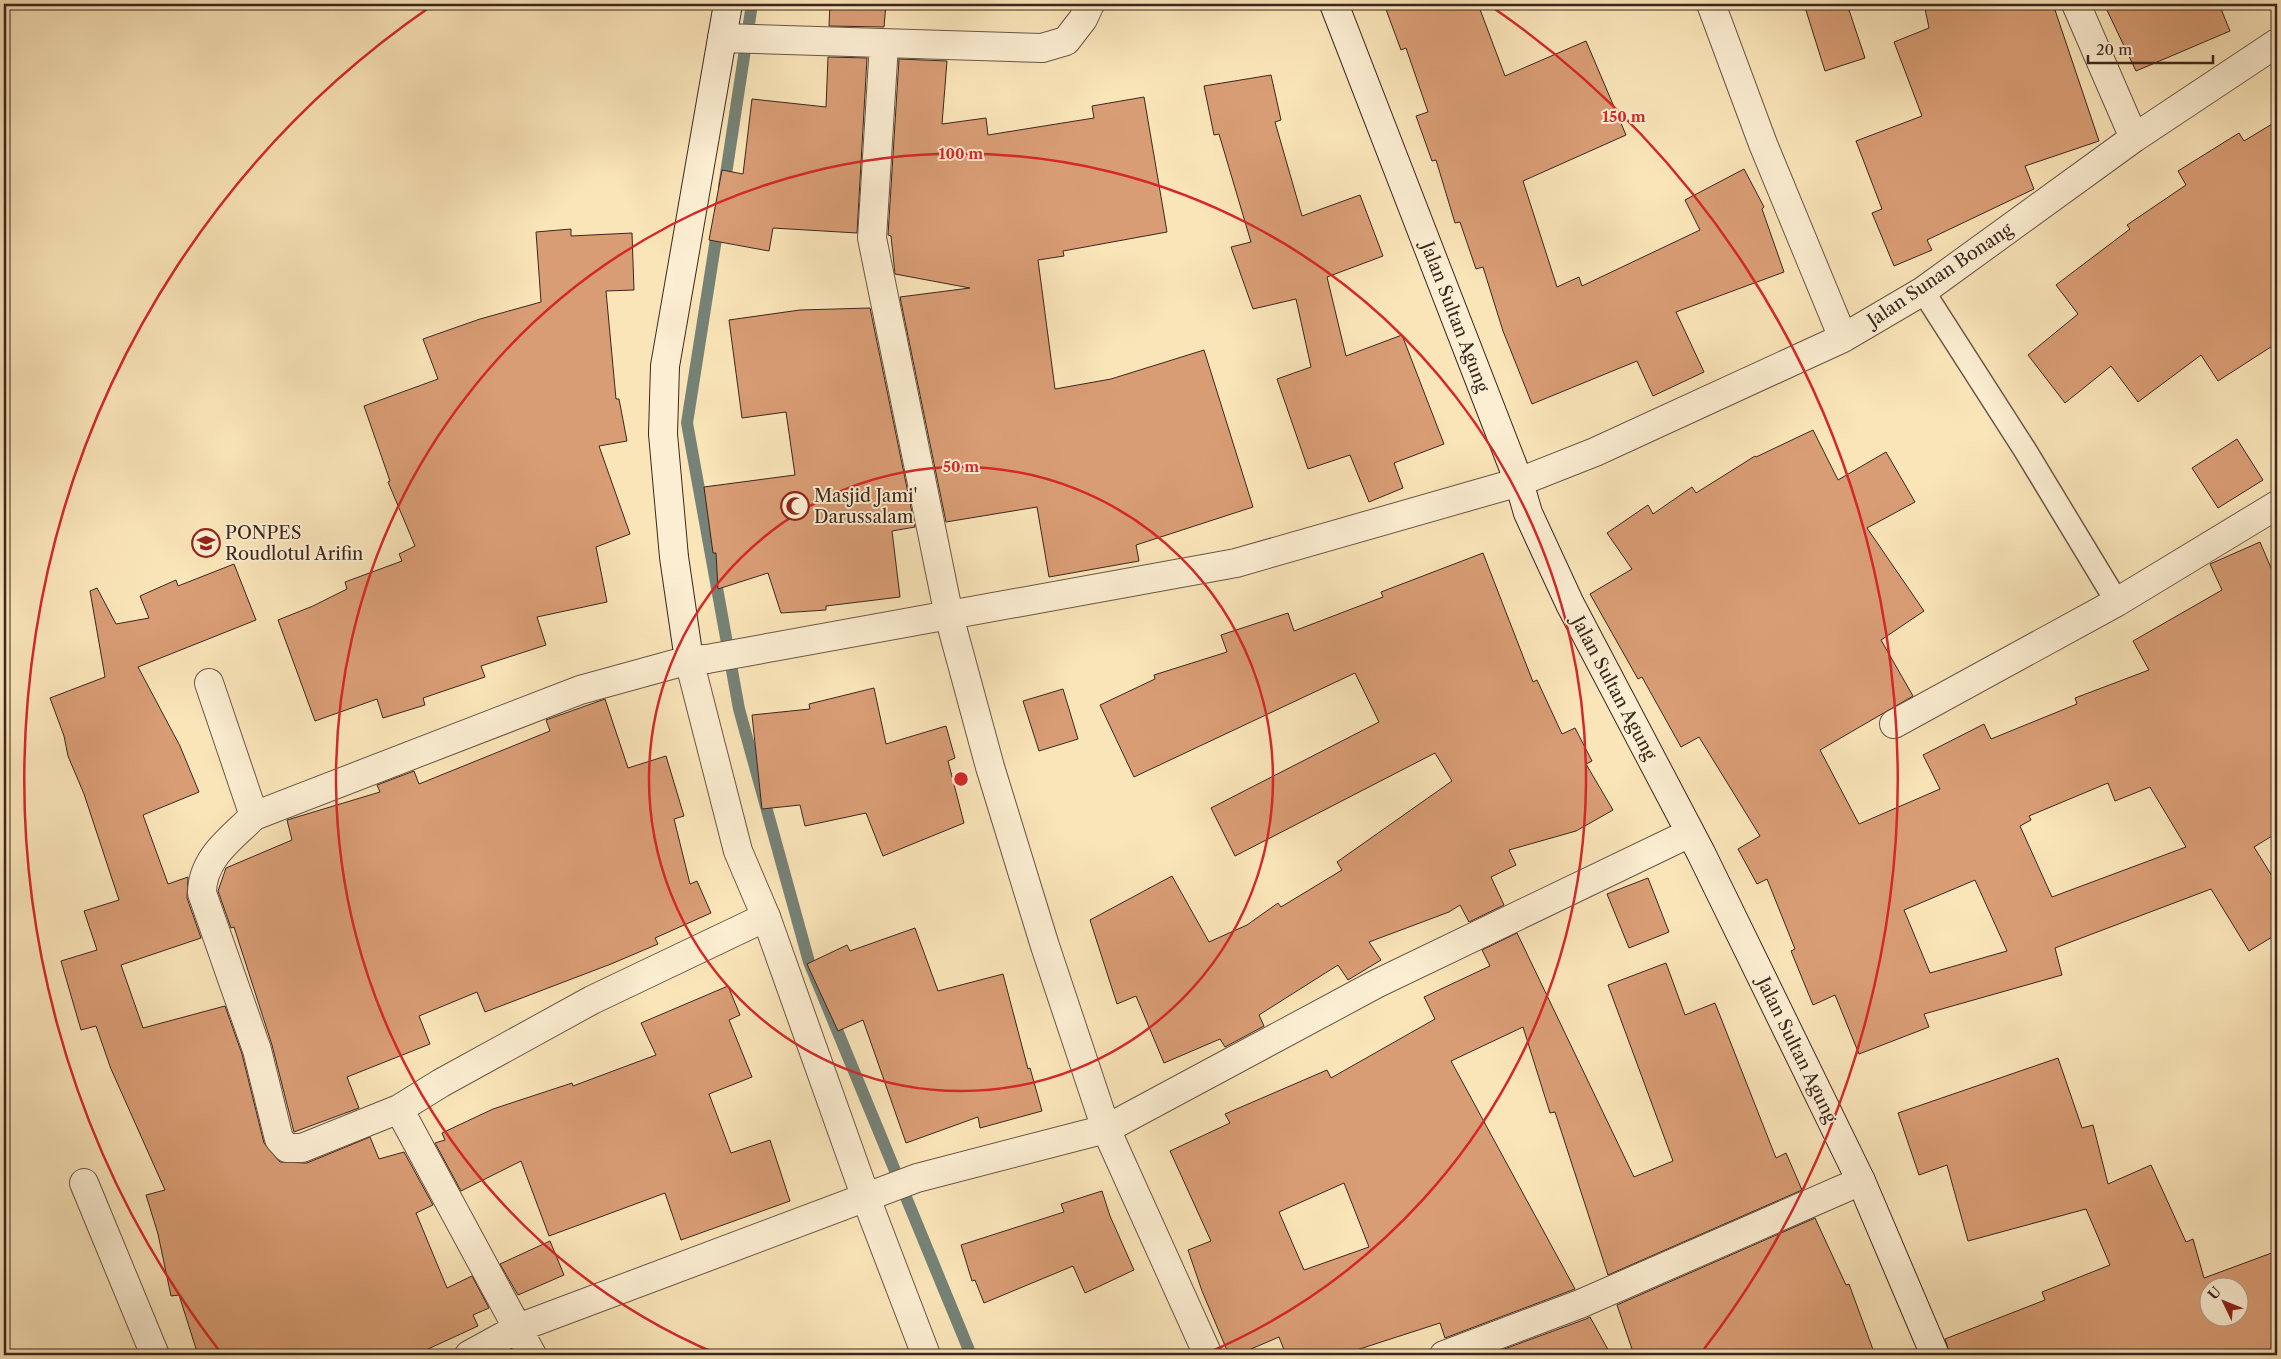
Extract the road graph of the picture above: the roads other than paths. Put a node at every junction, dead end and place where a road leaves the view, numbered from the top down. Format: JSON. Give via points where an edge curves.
{"nodes":[{"id":1,"x":728,"y":4,"type":"edge"},
{"id":2,"x":1090,"y":4,"type":"edge"},
{"id":3,"x":1334,"y":4,"type":"edge"},
{"id":4,"x":1711,"y":4,"type":"edge"},
{"id":5,"x":2076,"y":4,"type":"edge"},
{"id":6,"x":722,"y":38,"type":"junction"},
{"id":7,"x":2277,"y":43,"type":"edge"},
{"id":8,"x":884,"y":44,"type":"junction"},
{"id":9,"x":2134,"y":138,"type":"junction"},
{"id":10,"x":1923,"y":291,"type":"junction"},
{"id":11,"x":1843,"y":338,"type":"junction"},
{"id":12,"x":1519,"y":482,"type":"junction"},
{"id":13,"x":2277,"y":505,"type":"edge"},
{"id":14,"x":2117,"y":602,"type":"junction"},
{"id":15,"x":949,"y":616,"type":"junction"},
{"id":16,"x":698,"y":659,"type":"junction"},
{"id":17,"x":209,"y":682,"type":"dead end"},
{"id":18,"x":1894,"y":724,"type":"dead end"},
{"id":19,"x":254,"y":816,"type":"junction"},
{"id":20,"x":1690,"y":832,"type":"junction"},
{"id":21,"x":766,"y":917,"type":"junction"},
{"id":22,"x":399,"y":1109,"type":"junction"},
{"id":23,"x":1106,"y":1129,"type":"junction"},
{"id":24,"x":1861,"y":1181,"type":"junction"},
{"id":25,"x":84,"y":1183,"type":"dead end"},
{"id":26,"x":874,"y":1195,"type":"junction"},
{"id":27,"x":518,"y":1328,"type":"junction"},
{"id":28,"x":155,"y":1355,"type":"edge"},
{"id":29,"x":469,"y":1355,"type":"edge"},
{"id":30,"x":532,"y":1355,"type":"edge"},
{"id":31,"x":926,"y":1355,"type":"edge"},
{"id":32,"x":1208,"y":1355,"type":"edge"},
{"id":33,"x":1444,"y":1355,"type":"edge"},
{"id":34,"x":1935,"y":1355,"type":"edge"}],
"edges":[{"from":1,"to":6,"type":"street"},
{"from":2,"to":8,"type":"street","via":[[1066,42],[1042,48]]},
{"from":3,"to":12,"type":"street","name":"Jalan Sultan Agung"},
{"from":4,"to":11,"type":"street","via":[[1763,144]]},
{"from":5,"to":9,"type":"street"},
{"from":6,"to":8,"type":"street"},
{"from":6,"to":16,"type":"street","via":[[665,366],[663,434],[674,557]]},
{"from":7,"to":9,"type":"street","name":"Jalan Sunan Bonang"},
{"from":8,"to":15,"type":"street","via":[[872,238]]},
{"from":9,"to":10,"type":"street","name":"Jalan Sunan Bonang"},
{"from":10,"to":11,"type":"street","name":"Jalan Sunan Bonang"},
{"from":10,"to":14,"type":"lane"},
{"from":11,"to":12,"type":"street","name":"Jalan Sunan Bonang","via":[[1595,452]]},
{"from":12,"to":15,"type":"street","name":"Jalan Sunan Bonang","via":[[1236,563]]},
{"from":12,"to":20,"type":"street","name":"Jalan Sultan Agung","via":[[1528,513],[1570,604]]},
{"from":13,"to":14,"type":"street"},
{"from":14,"to":18,"type":"street"},
{"from":15,"to":16,"type":"street","name":"Jalan Sunan Bonang","via":[[742,654]]},
{"from":15,"to":23,"type":"street","via":[[1039,928]]},
{"from":16,"to":19,"type":"street","name":"Jalan Sunan Bonang","via":[[580,690]]},
{"from":16,"to":21,"type":"street","via":[[738,851]]},
{"from":17,"to":19,"type":"street"},
{"from":19,"to":22,"type":"street","via":[[213,857],[202,878],[202,893],[257,1050],[279,1139],[287,1148],[302,1148]]},
{"from":20,"to":23,"type":"street","via":[[1376,984]]},
{"from":20,"to":24,"type":"street","name":"Jalan Sultan Agung"},
{"from":21,"to":22,"type":"street","via":[[592,1000],[441,1082]]},
{"from":21,"to":26,"type":"street"},
{"from":22,"to":27,"type":"street"},
{"from":23,"to":26,"type":"street","via":[[917,1178]]},
{"from":23,"to":32,"type":"street"},
{"from":24,"to":33,"type":"street","via":[[1580,1304]]},
{"from":24,"to":34,"type":"street","name":"Jalan Sultan Agung"},
{"from":25,"to":28,"type":"street"},
{"from":26,"to":27,"type":"street"},
{"from":26,"to":31,"type":"street"},
{"from":27,"to":29,"type":"street"},
{"from":27,"to":30,"type":"street"}]}
